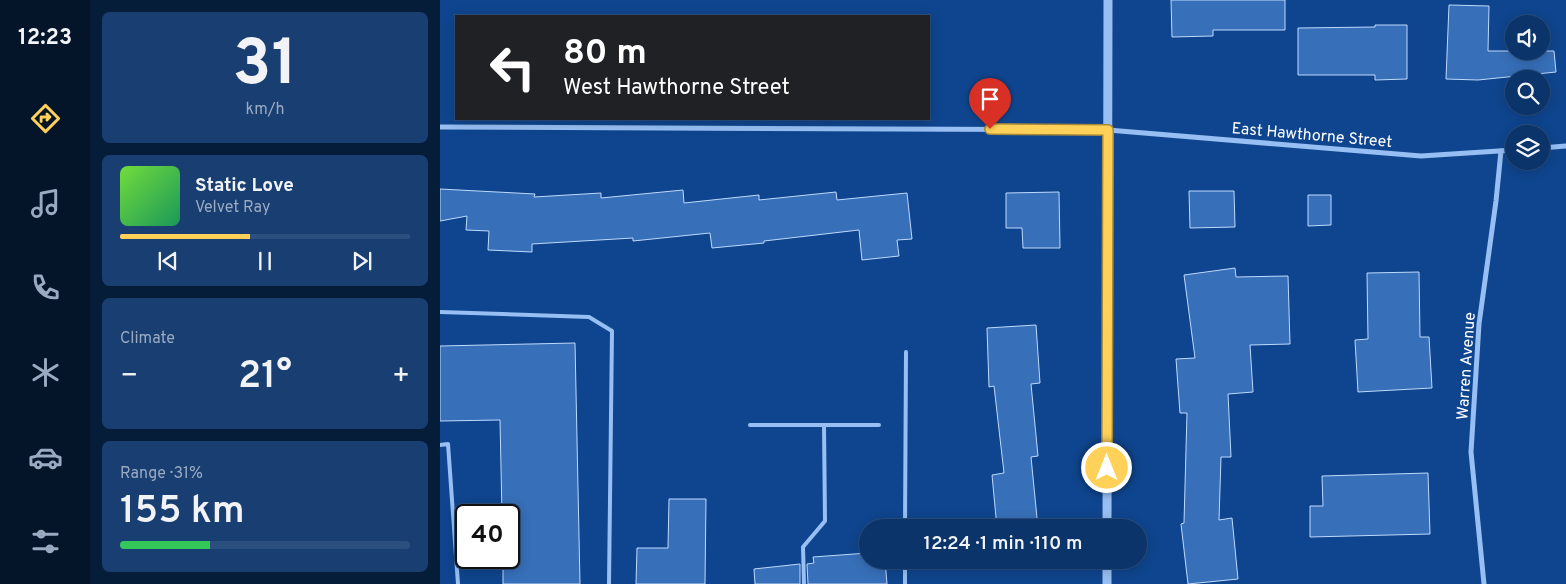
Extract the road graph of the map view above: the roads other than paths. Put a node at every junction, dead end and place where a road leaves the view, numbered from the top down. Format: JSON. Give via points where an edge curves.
{"nodes":[{"id":1,"x":1108,"y":0,"type":"edge"},
{"id":2,"x":440,"y":127,"type":"edge"},
{"id":3,"x":1108,"y":130,"type":"junction"},
{"id":4,"x":1566,"y":146,"type":"edge"},
{"id":5,"x":1550,"y":147,"type":"edge"},
{"id":6,"x":1501,"y":151,"type":"junction"},
{"id":7,"x":1505,"y":151,"type":"edge"},
{"id":8,"x":440,"y":312,"type":"edge"},
{"id":9,"x":906,"y":352,"type":"dead end"},
{"id":10,"x":750,"y":425,"type":"dead end"},
{"id":11,"x":824,"y":425,"type":"junction"},
{"id":12,"x":879,"y":425,"type":"dead end"},
{"id":13,"x":440,"y":445,"type":"edge"},
{"id":14,"x":905,"y":519,"type":"edge"},
{"id":15,"x":1107,"y":519,"type":"edge"},
{"id":16,"x":905,"y":569,"type":"edge"},
{"id":17,"x":1107,"y":569,"type":"edge"},
{"id":18,"x":458,"y":584,"type":"edge"},
{"id":19,"x":609,"y":584,"type":"edge"},
{"id":20,"x":804,"y":584,"type":"edge"},
{"id":21,"x":905,"y":584,"type":"edge"},
{"id":22,"x":1107,"y":584,"type":"edge"},
{"id":23,"x":1484,"y":584,"type":"edge"}],
"edges":[{"from":1,"to":3,"type":"street"},
{"from":2,"to":3,"type":"street","name":"East Hawthorne Street"},
{"from":3,"to":6,"type":"street","name":"East Hawthorne Street","via":[[1421,156]]},
{"from":3,"to":15,"type":"street"},
{"from":4,"to":5,"type":"street"},
{"from":6,"to":7,"type":"street","name":"East Hawthorne Street"},
{"from":6,"to":23,"type":"street","name":"Warren Avenue","via":[[1480,324],[1471,452]]},
{"from":8,"to":19,"type":"lane","via":[[589,317],[612,331]]},
{"from":9,"to":14,"type":"lane"},
{"from":10,"to":11,"type":"lane"},
{"from":11,"to":12,"type":"lane"},
{"from":11,"to":20,"type":"lane","via":[[825,521],[803,547]]},
{"from":13,"to":18,"type":"lane","via":[[448,444]]},
{"from":16,"to":21,"type":"lane"},
{"from":17,"to":22,"type":"street"}]}
